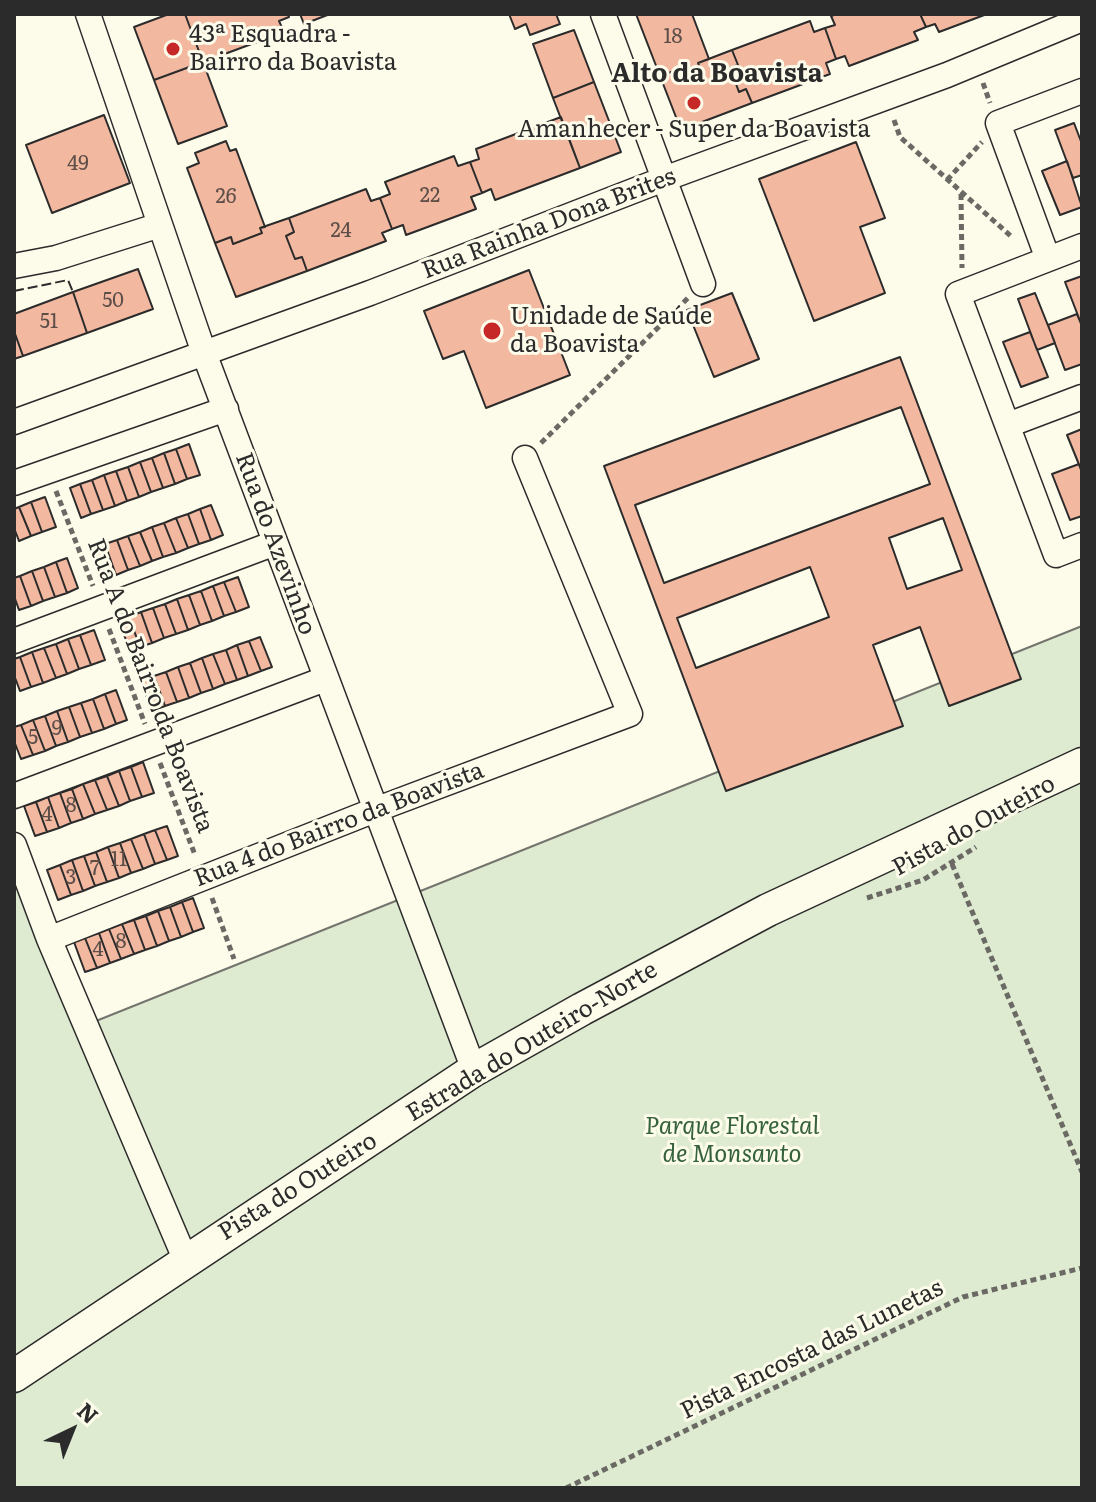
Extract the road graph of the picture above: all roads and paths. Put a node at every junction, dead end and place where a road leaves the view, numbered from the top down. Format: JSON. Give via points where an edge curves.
{"nodes":[{"id":1,"x":88,"y":14,"type":"edge"},
{"id":2,"x":603,"y":14,"type":"edge"},
{"id":3,"x":1082,"y":19,"type":"edge"},
{"id":4,"x":976,"y":63,"type":"junction"},
{"id":5,"x":1082,"y":91,"type":"edge"},
{"id":6,"x":885,"y":97,"type":"junction"},
{"id":7,"x":1000,"y":129,"type":"junction"},
{"id":8,"x":664,"y":179,"type":"junction"},
{"id":9,"x":947,"y":180,"type":"junction"},
{"id":10,"x":961,"y":193,"type":"junction"},
{"id":11,"x":160,"y":225,"type":"junction"},
{"id":12,"x":1037,"y":230,"type":"junction"},
{"id":13,"x":1082,"y":246,"type":"edge"},
{"id":14,"x":1048,"y":259,"type":"junction"},
{"id":15,"x":14,"y":266,"type":"edge"},
{"id":16,"x":703,"y":284,"type":"joint"},
{"id":17,"x":964,"y":291,"type":"junction"},
{"id":18,"x":204,"y":353,"type":"junction"},
{"id":19,"x":1082,"y":397,"type":"edge"},
{"id":20,"x":226,"y":409,"type":"junction"},
{"id":21,"x":14,"y":422,"type":"edge"},
{"id":22,"x":1008,"y":425,"type":"junction"},
{"id":23,"x":525,"y":458,"type":"joint"},
{"id":24,"x":49,"y":471,"type":"junction"},
{"id":25,"x":14,"y":483,"type":"edge"},
{"id":26,"x":275,"y":543,"type":"junction"},
{"id":27,"x":1082,"y":545,"type":"edge"},
{"id":28,"x":101,"y":608,"type":"junction"},
{"id":29,"x":14,"y":641,"type":"edge"},
{"id":30,"x":325,"y":679,"type":"junction"},
{"id":31,"x":153,"y":744,"type":"junction"},
{"id":32,"x":1082,"y":764,"type":"edge"},
{"id":33,"x":14,"y":796,"type":"edge"},
{"id":34,"x":375,"y":810,"type":"junction"},
{"id":35,"x":14,"y":845,"type":"edge"},
{"id":36,"x":977,"y":846,"type":"dead end"},
{"id":37,"x":952,"y":864,"type":"junction"},
{"id":38,"x":204,"y":877,"type":"junction"},
{"id":39,"x":863,"y":899,"type":"dead end"},
{"id":40,"x":49,"y":939,"type":"junction"},
{"id":41,"x":234,"y":959,"type":"dead end"},
{"id":42,"x":474,"y":1070,"type":"junction"},
{"id":43,"x":1082,"y":1172,"type":"edge"},
{"id":44,"x":186,"y":1261,"type":"junction"},
{"id":45,"x":1082,"y":1268,"type":"edge"},
{"id":46,"x":14,"y":1376,"type":"edge"},
{"id":47,"x":566,"y":1488,"type":"edge"}],
"edges":[{"from":1,"to":11,"type":"street","name":"Rua do Azevinho"},
{"from":2,"to":8,"type":"street"},
{"from":3,"to":4,"type":"street","name":"Rua Rainha Dona Brites"},
{"from":4,"to":6,"type":"street","name":"Rua Rainha Dona Brites"},
{"from":4,"to":7,"type":"path"},
{"from":5,"to":7,"type":"street"},
{"from":6,"to":8,"type":"street","name":"Rua Rainha Dona Brites"},
{"from":6,"to":9,"type":"path","via":[[900,137]]},
{"from":7,"to":9,"type":"path","via":[[978,143]]},
{"from":7,"to":12,"type":"street"},
{"from":8,"to":16,"type":"street"},
{"from":8,"to":18,"type":"street","name":"Rua Rainha Dona Brites"},
{"from":9,"to":10,"type":"path"},
{"from":10,"to":12,"type":"path","via":[[1013,239]]},
{"from":10,"to":17,"type":"path"},
{"from":11,"to":15,"type":"street"},
{"from":11,"to":18,"type":"street","name":"Rua do Azevinho"},
{"from":12,"to":14,"type":"street"},
{"from":13,"to":14,"type":"street"},
{"from":14,"to":17,"type":"street"},
{"from":16,"to":23,"type":"path"},
{"from":17,"to":22,"type":"street"},
{"from":18,"to":20,"type":"street","name":"Rua do Azevinho"},
{"from":18,"to":21,"type":"street","name":"Rua Rainha Dona Brites"},
{"from":19,"to":22,"type":"street"},
{"from":20,"to":24,"type":"street"},
{"from":20,"to":26,"type":"street","name":"Rua do Azevinho"},
{"from":22,"to":27,"type":"street","via":[[1056,555]]},
{"from":23,"to":34,"type":"street","name":"Rua 4 do Bairro da Boavista","via":[[630,714]]},
{"from":24,"to":25,"type":"street"},
{"from":24,"to":28,"type":"path","name":"Rua A do Bairro da Boavista"},
{"from":26,"to":28,"type":"street"},
{"from":26,"to":30,"type":"street","name":"Rua do Azevinho"},
{"from":28,"to":29,"type":"street"},
{"from":28,"to":31,"type":"path","name":"Rua A do Bairro da Boavista"},
{"from":30,"to":31,"type":"street"},
{"from":30,"to":34,"type":"street","name":"Rua do Azevinho"},
{"from":31,"to":33,"type":"street"},
{"from":31,"to":38,"type":"path","name":"Rua A do Bairro da Boavista"},
{"from":32,"to":42,"type":"street","name":"Estrada do Outeiro-Norte","via":[[768,910]]},
{"from":34,"to":38,"type":"street","name":"Rua 4 do Bairro da Boavista"},
{"from":34,"to":42,"type":"street","name":"Rua do Azevinho"},
{"from":35,"to":40,"type":"street"},
{"from":36,"to":37,"type":"path","name":"Pista do Outeiro"},
{"from":37,"to":39,"type":"path","name":"Pista do Outeiro","via":[[923,880]]},
{"from":37,"to":43,"type":"path"},
{"from":38,"to":40,"type":"street","name":"Rua 4 do Bairro da Boavista"},
{"from":38,"to":41,"type":"path","name":"Rua A do Bairro da Boavista"},
{"from":40,"to":44,"type":"street"},
{"from":42,"to":44,"type":"street","name":"Estrada do Outeiro-Norte"},
{"from":44,"to":46,"type":"street","name":"Estrada do Outeiro-Norte"},
{"from":45,"to":47,"type":"path","name":"Pista Encosta das Lunetas","via":[[963,1297]]}]}
